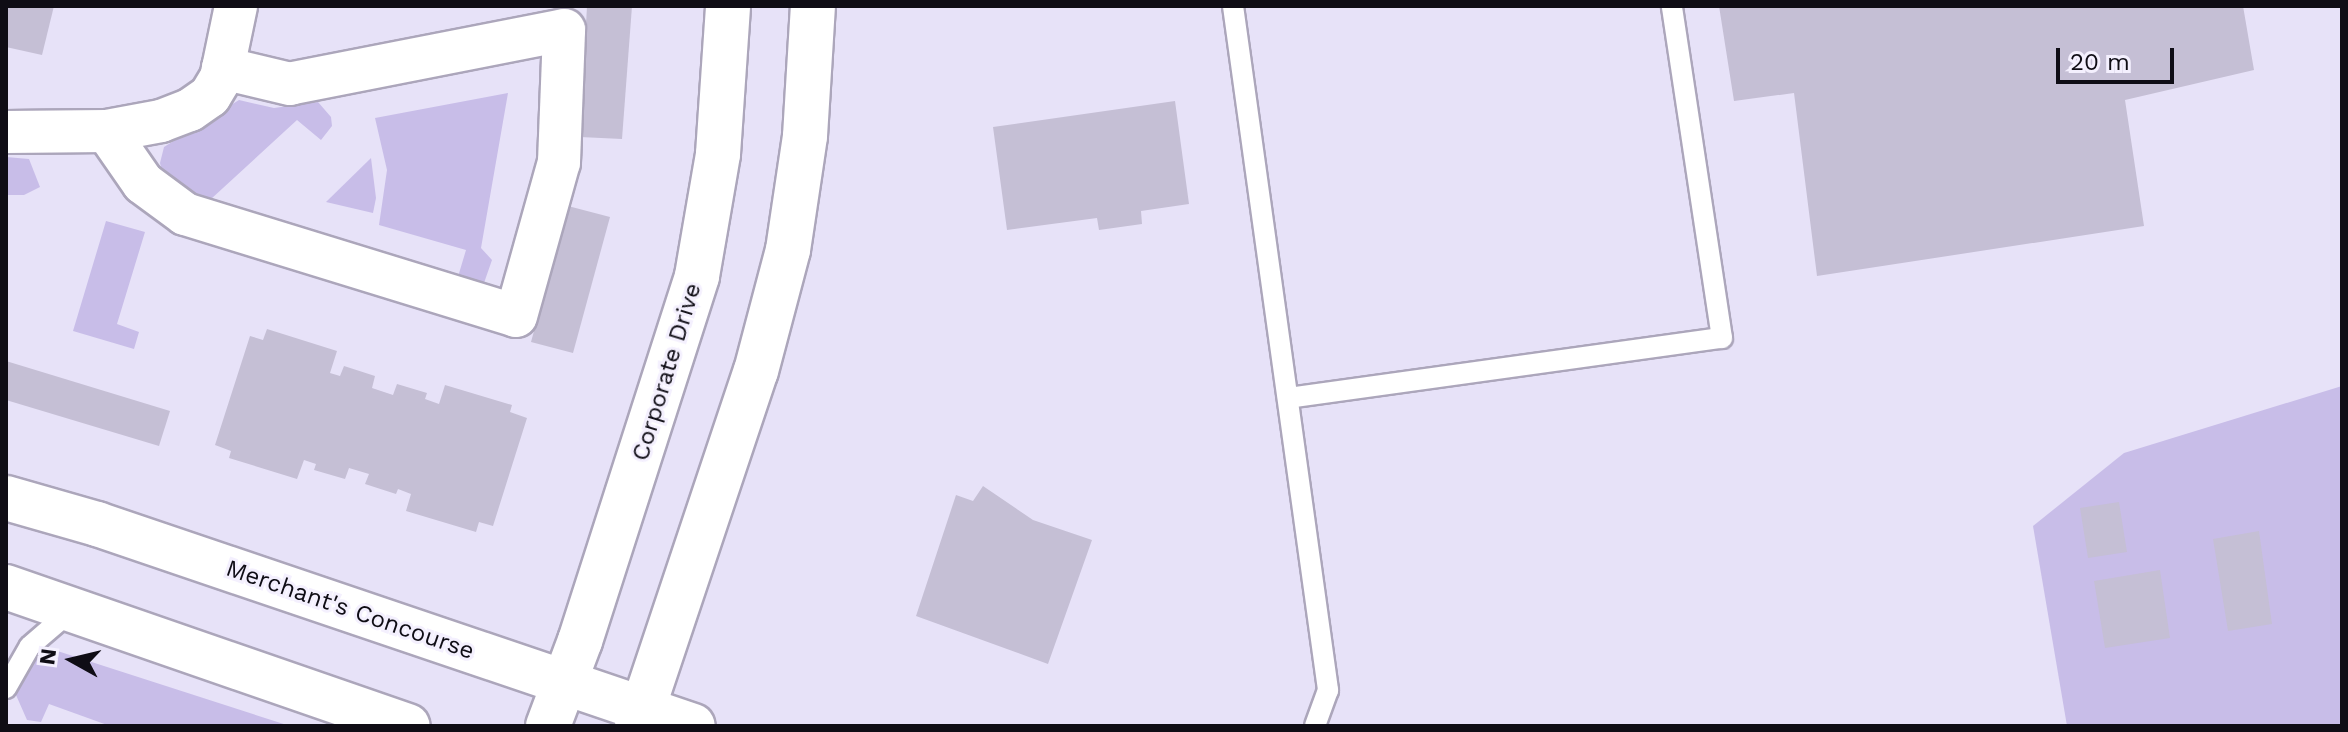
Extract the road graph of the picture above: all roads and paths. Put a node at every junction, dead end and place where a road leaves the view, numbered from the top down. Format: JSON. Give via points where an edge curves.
{"nodes":[{"id":1,"x":236,"y":6,"type":"edge"},
{"id":2,"x":728,"y":6,"type":"edge"},
{"id":3,"x":813,"y":6,"type":"edge"},
{"id":4,"x":1233,"y":6,"type":"edge"},
{"id":5,"x":1672,"y":6,"type":"edge"},
{"id":6,"x":223,"y":68,"type":"junction"},
{"id":7,"x":107,"y":131,"type":"junction"},
{"id":8,"x":6,"y":132,"type":"edge"},
{"id":9,"x":1288,"y":398,"type":"junction"},
{"id":10,"x":6,"y":498,"type":"edge"},
{"id":11,"x":6,"y":587,"type":"edge"},
{"id":12,"x":73,"y":609,"type":"junction"},
{"id":13,"x":563,"y":684,"type":"junction"},
{"id":14,"x":6,"y":688,"type":"edge"},
{"id":15,"x":640,"y":718,"type":"edge"},
{"id":16,"x":408,"y":726,"type":"edge"},
{"id":17,"x":548,"y":726,"type":"edge"},
{"id":18,"x":693,"y":726,"type":"edge"},
{"id":19,"x":1315,"y":726,"type":"edge"}],
"edges":[{"from":1,"to":6,"type":"street"},
{"from":2,"to":13,"type":"main road","name":"Corporate Drive","via":[[718,154],[697,276]]},
{"from":3,"to":15,"type":"main road","via":[[805,136],[788,250],[756,371]]},
{"from":4,"to":9,"type":"lane"},
{"from":5,"to":9,"type":"lane","via":[[1722,338]]},
{"from":6,"to":7,"type":"street","via":[[217,87],[190,110]]},
{"from":6,"to":7,"type":"street","via":[[290,84],[564,30],[559,162],[516,316],[185,214],[143,183]]},
{"from":7,"to":8,"type":"street"},
{"from":9,"to":19,"type":"lane","via":[[1328,690]]},
{"from":10,"to":13,"type":"main road","name":"Merchant's Concourse","via":[[113,529]]},
{"from":11,"to":12,"type":"main road"},
{"from":12,"to":14,"type":"lane","via":[[30,646]]},
{"from":12,"to":16,"type":"main road"},
{"from":13,"to":15,"type":"main road","name":"Merchant's Concourse"},
{"from":13,"to":17,"type":"main road","name":"Corporate Drive"},
{"from":15,"to":18,"type":"main road","name":"Merchant's Concourse"}]}
